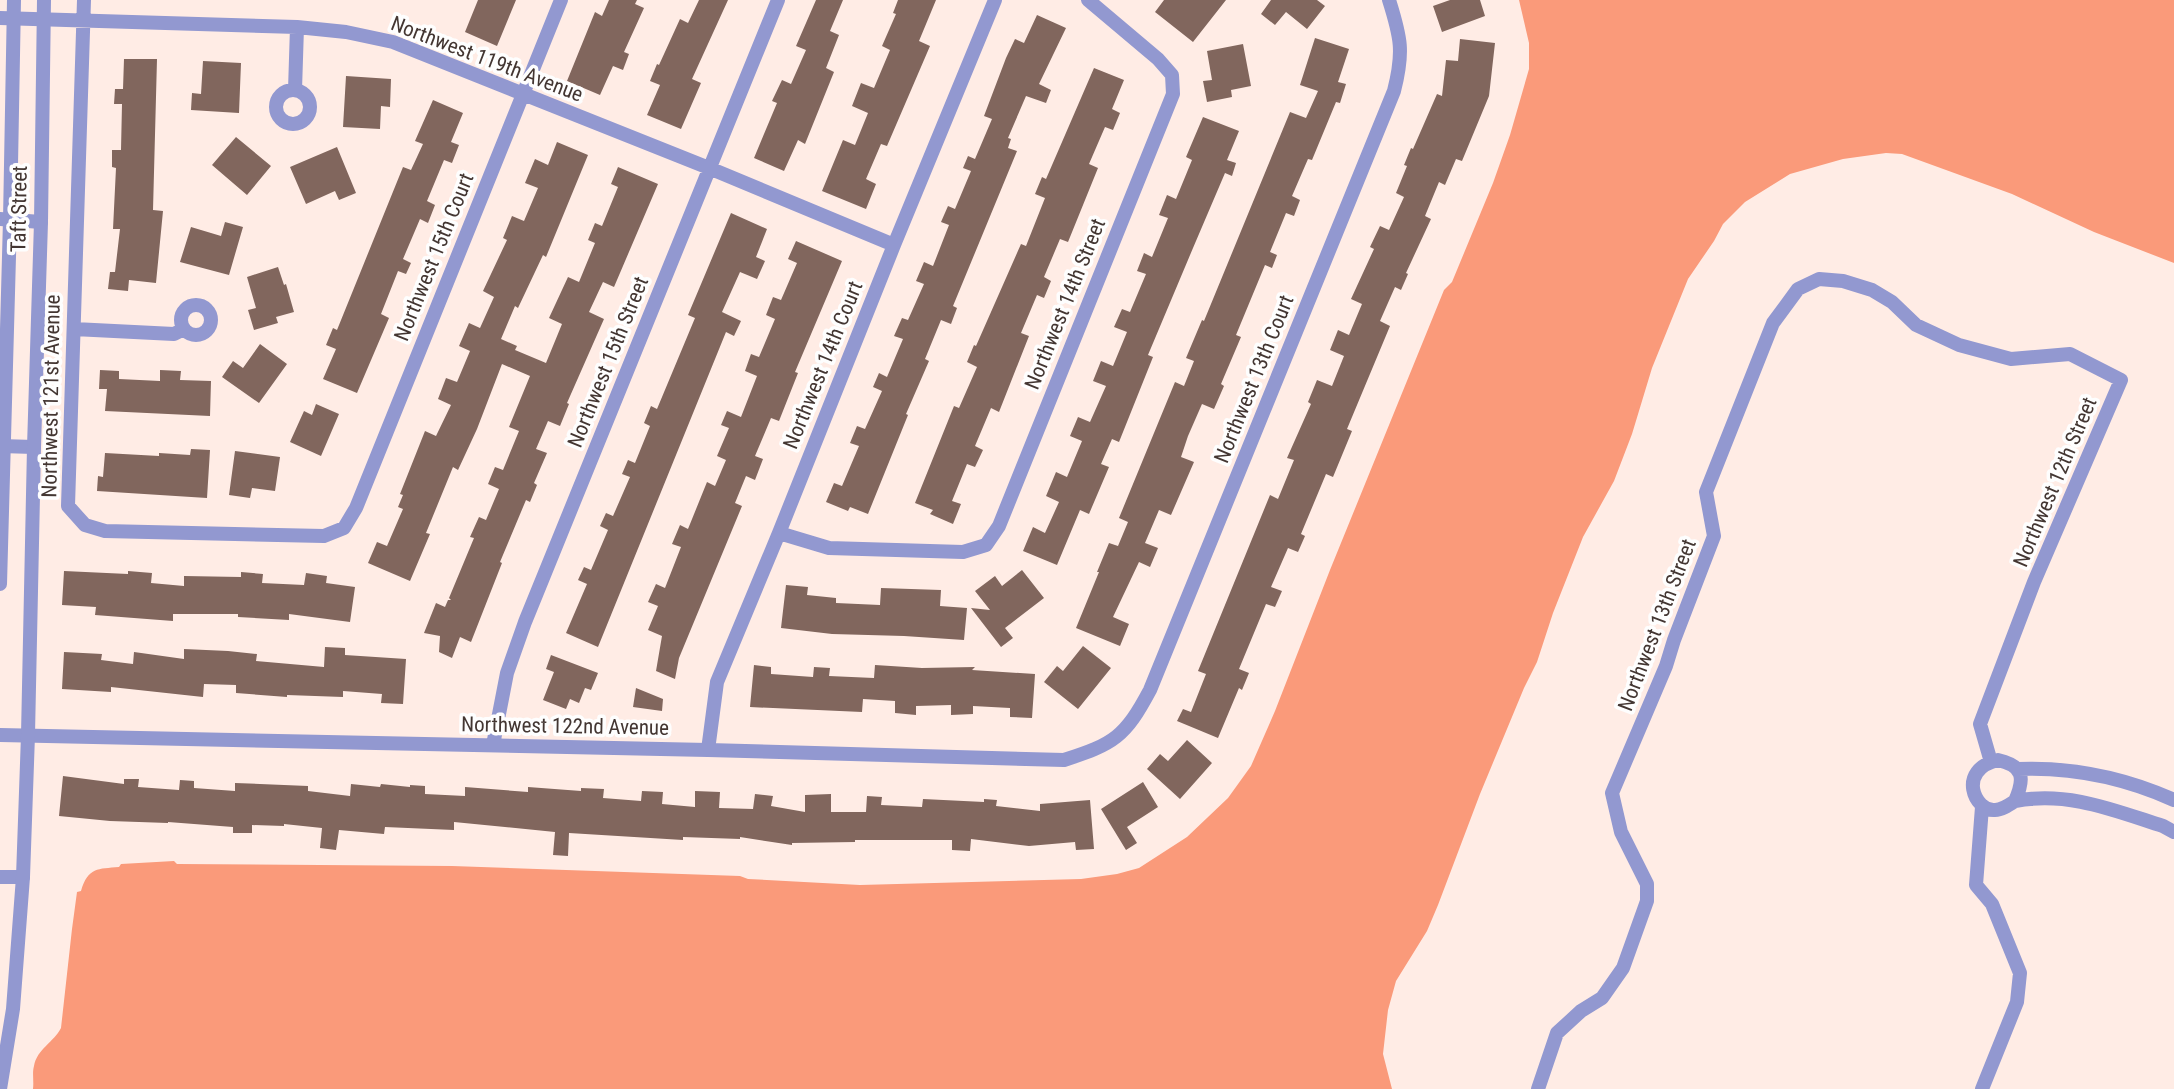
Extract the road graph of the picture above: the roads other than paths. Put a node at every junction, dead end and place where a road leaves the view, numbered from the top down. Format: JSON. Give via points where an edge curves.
{"nodes":[{"id":1,"x":13,"y":0,"type":"edge"},
{"id":2,"x":44,"y":0,"type":"edge"},
{"id":3,"x":84,"y":0,"type":"edge"},
{"id":4,"x":561,"y":0,"type":"edge"},
{"id":5,"x":778,"y":0,"type":"edge"},
{"id":6,"x":995,"y":0,"type":"edge"},
{"id":7,"x":1088,"y":0,"type":"edge"},
{"id":8,"x":1389,"y":0,"type":"edge"},
{"id":9,"x":6,"y":18,"type":"edge"},
{"id":10,"x":43,"y":19,"type":"junction"},
{"id":11,"x":83,"y":21,"type":"junction"},
{"id":12,"x":297,"y":27,"type":"junction"},
{"id":13,"x":295,"y":90,"type":"dead end"},
{"id":14,"x":521,"y":94,"type":"junction"},
{"id":15,"x":709,"y":168,"type":"junction"},
{"id":16,"x":5,"y":219,"type":"edge"},
{"id":17,"x":41,"y":222,"type":"junction"},
{"id":18,"x":894,"y":244,"type":"junction"},
{"id":19,"x":74,"y":329,"type":"junction"},
{"id":20,"x":184,"y":329,"type":"dead end"},
{"id":21,"x":1959,"y":345,"type":"joint"},
{"id":22,"x":1,"y":446,"type":"edge"},
{"id":23,"x":34,"y":447,"type":"junction"},
{"id":24,"x":344,"y":528,"type":"joint"},
{"id":25,"x":779,"y":533,"type":"junction"},
{"id":26,"x":0,"y":584,"type":"edge"},
{"id":27,"x":1122,"y":733,"type":"joint"},
{"id":28,"x":29,"y":735,"type":"junction"},
{"id":29,"x":0,"y":736,"type":"edge"},
{"id":30,"x":493,"y":745,"type":"junction"},
{"id":31,"x":708,"y":750,"type":"junction"},
{"id":32,"x":1991,"y":762,"type":"junction"},
{"id":33,"x":2018,"y":769,"type":"junction"},
{"id":34,"x":2174,"y":800,"type":"edge"},
{"id":35,"x":2015,"y":801,"type":"junction"},
{"id":36,"x":1982,"y":807,"type":"junction"},
{"id":37,"x":2174,"y":832,"type":"edge"},
{"id":38,"x":0,"y":877,"type":"edge"},
{"id":39,"x":23,"y":877,"type":"junction"},
{"id":40,"x":1,"y":1089,"type":"edge"},
{"id":41,"x":1538,"y":1089,"type":"edge"},
{"id":42,"x":1982,"y":1089,"type":"edge"}],
"edges":[{"from":1,"to":9,"type":"street","name":"Taft Street"},
{"from":2,"to":10,"type":"street","name":"Taft Street"},
{"from":3,"to":11,"type":"street","name":"Northwest 121st Avenue"},
{"from":4,"to":14,"type":"street","name":"Northwest 15th Court"},
{"from":5,"to":15,"type":"street","name":"Northwest 15th Street"},
{"from":6,"to":18,"type":"street","name":"Northwest 14th Court"},
{"from":7,"to":25,"type":"street","name":"Northwest 14th Street","via":[[1158,59],[1172,75],[1173,93],[999,526],[986,545],[963,552],[829,548]]},
{"from":8,"to":27,"type":"street","name":"Northwest 13th Court","via":[[1400,33],[1401,63],[1394,91],[1150,690]]},
{"from":9,"to":10,"type":"street","name":"Northwest 119th Avenue"},
{"from":9,"to":16,"type":"street","name":"Taft Street"},
{"from":10,"to":11,"type":"street","name":"Northwest 119th Avenue"},
{"from":10,"to":17,"type":"street","name":"Taft Street"},
{"from":11,"to":12,"type":"street","name":"Northwest 119th Avenue"},
{"from":11,"to":19,"type":"street","name":"Northwest 121st Avenue"},
{"from":12,"to":13,"type":"street"},
{"from":12,"to":14,"type":"street","name":"Northwest 119th Avenue","via":[[393,43]]},
{"from":14,"to":15,"type":"street","name":"Northwest 119th Avenue"},
{"from":14,"to":24,"type":"street","name":"Northwest 15th Court"},
{"from":15,"to":18,"type":"street","name":"Northwest 119th Avenue"},
{"from":15,"to":30,"type":"street","name":"Northwest 15th Street","via":[[525,622],[507,673]]},
{"from":16,"to":17,"type":"street"},
{"from":16,"to":22,"type":"street","name":"Taft Street"},
{"from":17,"to":23,"type":"street","name":"Taft Street"},
{"from":18,"to":25,"type":"street","name":"Northwest 14th Court"},
{"from":19,"to":20,"type":"street","via":[[174,334]]},
{"from":19,"to":24,"type":"street","name":"Northwest 121st Avenue","via":[[68,506],[85,525],[106,531],[324,536]]},
{"from":21,"to":32,"type":"street","name":"Northwest 12th Street","via":[[2011,359],[2070,354],[2121,380],[2034,582],[1980,724]]},
{"from":21,"to":41,"type":"street","name":"Northwest 13th Street","via":[[1916,325],[1872,290],[1843,281],[1819,279],[1798,289],[1773,323],[1706,492],[1714,536],[1612,793],[1621,832],[1647,884],[1647,901],[1623,968],[1602,998],[1557,1033]]},
{"from":22,"to":23,"type":"street"},
{"from":22,"to":26,"type":"street","name":"Taft Street"},
{"from":23,"to":28,"type":"street","name":"Taft Street"},
{"from":25,"to":31,"type":"street","name":"Northwest 14th Court","via":[[717,681]]},
{"from":27,"to":31,"type":"street","name":"Northwest 122nd Avenue","via":[[1099,749],[1064,760]]},
{"from":28,"to":29,"type":"street","name":"Northwest 122nd Avenue"},
{"from":28,"to":30,"type":"street","name":"Northwest 122nd Avenue"},
{"from":28,"to":39,"type":"street","name":"Taft Street"},
{"from":30,"to":31,"type":"street","name":"Northwest 122nd Avenue"},
{"from":32,"to":33,"type":"street","via":[[2009,762]]},
{"from":32,"to":36,"type":"street","via":[[1977,770],[1972,781]]},
{"from":33,"to":34,"type":"street","via":[[2079,772]]},
{"from":33,"to":35,"type":"street","via":[[2022,775]]},
{"from":35,"to":36,"type":"street","via":[[1992,811]]},
{"from":35,"to":37,"type":"street","via":[[2037,797],[2078,800]]},
{"from":36,"to":42,"type":"street","via":[[1976,884],[1992,904],[2020,973],[2017,1002]]},
{"from":38,"to":39,"type":"street"},
{"from":39,"to":40,"type":"street","name":"Taft Street","via":[[13,1009]]}]}
